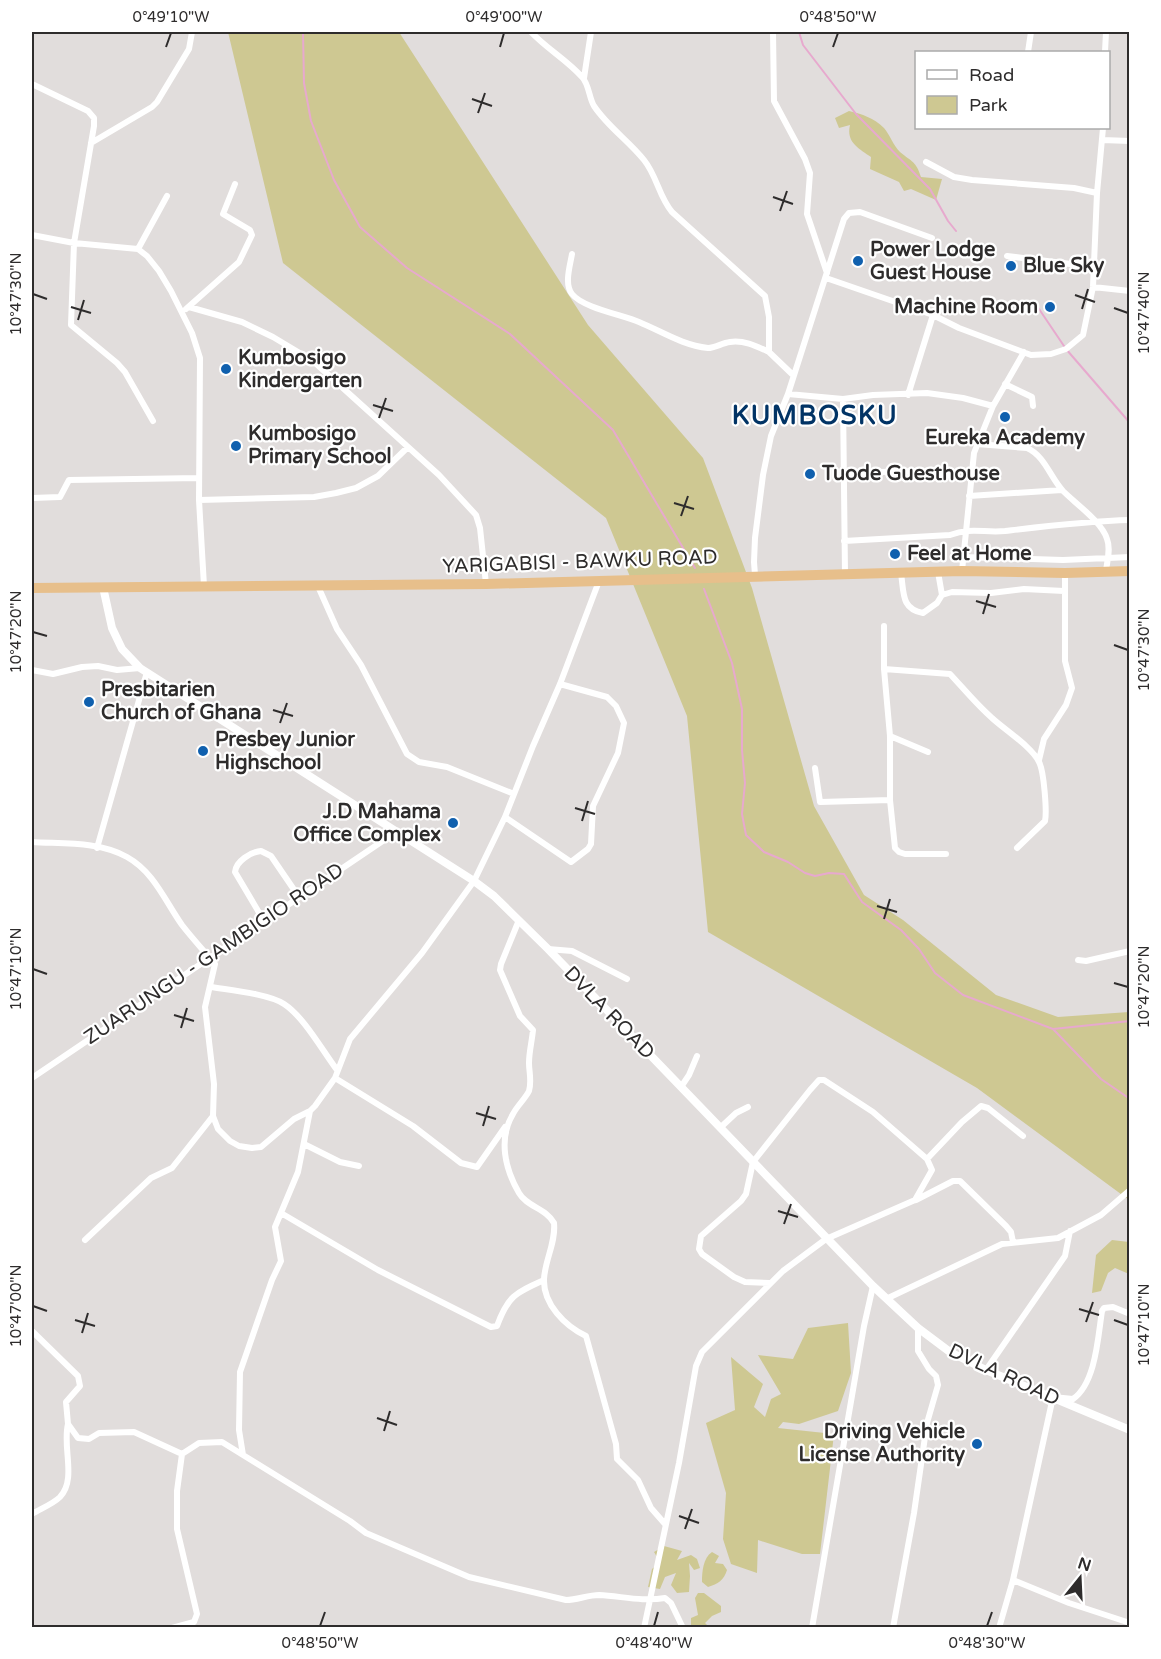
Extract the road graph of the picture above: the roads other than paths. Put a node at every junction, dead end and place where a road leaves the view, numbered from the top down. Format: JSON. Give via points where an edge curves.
{"nodes":[{"id":1,"x":192,"y":32,"type":"edge"},
{"id":2,"x":531,"y":32,"type":"edge"},
{"id":3,"x":591,"y":32,"type":"edge"},
{"id":4,"x":773,"y":32,"type":"edge"},
{"id":5,"x":1030,"y":32,"type":"edge"},
{"id":6,"x":1106,"y":32,"type":"edge"},
{"id":7,"x":1028,"y":51,"type":"edge"},
{"id":8,"x":1105,"y":51,"type":"edge"},
{"id":9,"x":584,"y":78,"type":"junction"},
{"id":10,"x":32,"y":84,"type":"edge"},
{"id":11,"x":1103,"y":129,"type":"edge"},
{"id":12,"x":1102,"y":140,"type":"junction"},
{"id":13,"x":1130,"y":141,"type":"edge"},
{"id":14,"x":91,"y":143,"type":"junction"},
{"id":15,"x":926,"y":162,"type":"dead end"},
{"id":16,"x":235,"y":184,"type":"dead end"},
{"id":17,"x":1097,"y":193,"type":"junction"},
{"id":18,"x":167,"y":196,"type":"dead end"},
{"id":19,"x":32,"y":235,"type":"edge"},
{"id":20,"x":932,"y":238,"type":"dead end"},
{"id":21,"x":74,"y":243,"type":"junction"},
{"id":22,"x":138,"y":249,"type":"junction"},
{"id":23,"x":572,"y":254,"type":"dead end"},
{"id":24,"x":1007,"y":256,"type":"dead end"},
{"id":25,"x":1094,"y":267,"type":"junction"},
{"id":26,"x":827,"y":276,"type":"junction"},
{"id":27,"x":1093,"y":287,"type":"junction"},
{"id":28,"x":1130,"y":291,"type":"edge"},
{"id":29,"x":189,"y":307,"type":"junction"},
{"id":30,"x":182,"y":314,"type":"junction"},
{"id":31,"x":933,"y":315,"type":"junction"},
{"id":32,"x":769,"y":351,"type":"junction"},
{"id":33,"x":1024,"y":352,"type":"junction"},
{"id":34,"x":794,"y":375,"type":"junction"},
{"id":35,"x":1005,"y":384,"type":"junction"},
{"id":36,"x":788,"y":394,"type":"junction"},
{"id":37,"x":908,"y":395,"type":"junction"},
{"id":38,"x":843,"y":399,"type":"junction"},
{"id":39,"x":993,"y":406,"type":"junction"},
{"id":40,"x":1033,"y":406,"type":"dead end"},
{"id":41,"x":153,"y":421,"type":"dead end"},
{"id":42,"x":977,"y":444,"type":"junction"},
{"id":43,"x":408,"y":447,"type":"junction"},
{"id":44,"x":845,"y":473,"type":"junction"},
{"id":45,"x":950,"y":475,"type":"dead end"},
{"id":46,"x":199,"y":478,"type":"junction"},
{"id":47,"x":1062,"y":490,"type":"junction"},
{"id":48,"x":969,"y":495,"type":"junction"},
{"id":49,"x":32,"y":498,"type":"edge"},
{"id":50,"x":199,"y":500,"type":"junction"},
{"id":51,"x":1130,"y":520,"type":"edge"},
{"id":52,"x":1093,"y":521,"type":"junction"},
{"id":53,"x":964,"y":530,"type":"junction"},
{"id":54,"x":844,"y":541,"type":"junction"},
{"id":55,"x":963,"y":557,"type":"junction"},
{"id":56,"x":1108,"y":557,"type":"junction"},
{"id":57,"x":1130,"y":557,"type":"edge"},
{"id":58,"x":962,"y":571,"type":"junction"},
{"id":59,"x":1106,"y":571,"type":"junction"},
{"id":60,"x":1130,"y":571,"type":"edge"},
{"id":61,"x":938,"y":572,"type":"junction"},
{"id":62,"x":901,"y":573,"type":"junction"},
{"id":63,"x":1065,"y":573,"type":"junction"},
{"id":64,"x":845,"y":574,"type":"junction"},
{"id":65,"x":755,"y":575,"type":"junction"},
{"id":66,"x":599,"y":581,"type":"junction"},
{"id":67,"x":317,"y":584,"type":"junction"},
{"id":68,"x":486,"y":584,"type":"junction"},
{"id":69,"x":104,"y":586,"type":"junction"},
{"id":70,"x":204,"y":586,"type":"junction"},
{"id":71,"x":32,"y":588,"type":"edge"},
{"id":72,"x":1064,"y":591,"type":"junction"},
{"id":73,"x":942,"y":596,"type":"junction"},
{"id":74,"x":884,"y":626,"type":"dead end"},
{"id":75,"x":884,"y":669,"type":"junction"},
{"id":76,"x":32,"y":670,"type":"edge"},
{"id":77,"x":144,"y":670,"type":"junction"},
{"id":78,"x":560,"y":684,"type":"junction"},
{"id":79,"x":890,"y":736,"type":"junction"},
{"id":80,"x":928,"y":752,"type":"dead end"},
{"id":81,"x":1039,"y":760,"type":"junction"},
{"id":82,"x":815,"y":768,"type":"dead end"},
{"id":83,"x":514,"y":794,"type":"junction"},
{"id":84,"x":890,"y":800,"type":"junction"},
{"id":85,"x":505,"y":817,"type":"junction"},
{"id":86,"x":396,"y":832,"type":"junction"},
{"id":87,"x":32,"y":842,"type":"edge"},
{"id":88,"x":97,"y":848,"type":"junction"},
{"id":89,"x":1017,"y":848,"type":"dead end"},
{"id":90,"x":946,"y":854,"type":"dead end"},
{"id":91,"x":474,"y":881,"type":"junction"},
{"id":92,"x":299,"y":897,"type":"junction"},
{"id":93,"x":519,"y":920,"type":"junction"},
{"id":94,"x":264,"y":921,"type":"junction"},
{"id":95,"x":548,"y":949,"type":"junction"},
{"id":96,"x":1130,"y":951,"type":"edge"},
{"id":97,"x":210,"y":958,"type":"junction"},
{"id":98,"x":1078,"y":960,"type":"dead end"},
{"id":99,"x":627,"y":979,"type":"dead end"},
{"id":100,"x":211,"y":987,"type":"junction"},
{"id":101,"x":697,"y":1056,"type":"dead end"},
{"id":102,"x":337,"y":1070,"type":"junction"},
{"id":103,"x":32,"y":1078,"type":"edge"},
{"id":104,"x":335,"y":1078,"type":"junction"},
{"id":105,"x":681,"y":1087,"type":"junction"},
{"id":106,"x":748,"y":1107,"type":"dead end"},
{"id":107,"x":310,"y":1112,"type":"junction"},
{"id":108,"x":213,"y":1116,"type":"junction"},
{"id":109,"x":508,"y":1123,"type":"junction"},
{"id":110,"x":721,"y":1127,"type":"junction"},
{"id":111,"x":1023,"y":1136,"type":"dead end"},
{"id":112,"x":304,"y":1144,"type":"junction"},
{"id":113,"x":927,"y":1159,"type":"junction"},
{"id":114,"x":753,"y":1162,"type":"junction"},
{"id":115,"x":359,"y":1166,"type":"dead end"},
{"id":116,"x":1130,"y":1190,"type":"edge"},
{"id":117,"x":915,"y":1200,"type":"junction"},
{"id":118,"x":280,"y":1214,"type":"junction"},
{"id":119,"x":1071,"y":1231,"type":"junction"},
{"id":120,"x":826,"y":1239,"type":"junction"},
{"id":121,"x":85,"y":1240,"type":"dead end"},
{"id":122,"x":1012,"y":1242,"type":"junction"},
{"id":123,"x":544,"y":1280,"type":"junction"},
{"id":124,"x":770,"y":1283,"type":"junction"},
{"id":125,"x":873,"y":1286,"type":"junction"},
{"id":126,"x":886,"y":1299,"type":"junction"},
{"id":127,"x":1130,"y":1314,"type":"edge"},
{"id":128,"x":918,"y":1328,"type":"junction"},
{"id":129,"x":32,"y":1332,"type":"edge"},
{"id":130,"x":986,"y":1370,"type":"junction"},
{"id":131,"x":1053,"y":1397,"type":"junction"},
{"id":132,"x":68,"y":1424,"type":"junction"},
{"id":133,"x":1130,"y":1430,"type":"edge"},
{"id":134,"x":182,"y":1454,"type":"junction"},
{"id":135,"x":243,"y":1455,"type":"junction"},
{"id":136,"x":32,"y":1514,"type":"edge"},
{"id":137,"x":666,"y":1524,"type":"junction"},
{"id":138,"x":1013,"y":1580,"type":"junction"},
{"id":139,"x":650,"y":1601,"type":"junction"},
{"id":140,"x":1130,"y":1623,"type":"edge"},
{"id":141,"x":172,"y":1628,"type":"edge"},
{"id":142,"x":644,"y":1628,"type":"edge"},
{"id":143,"x":683,"y":1628,"type":"edge"},
{"id":144,"x":812,"y":1628,"type":"edge"},
{"id":145,"x":893,"y":1628,"type":"edge"},
{"id":146,"x":999,"y":1628,"type":"edge"}],
"edges":[{"from":1,"to":14,"type":"street","via":[[189,49],[157,102]]},
{"from":2,"to":9,"type":"street"},
{"from":3,"to":9,"type":"street"},
{"from":4,"to":26,"type":"street","via":[[774,101],[806,159],[810,173],[807,214]]},
{"from":5,"to":7,"type":"street"},
{"from":6,"to":8,"type":"street"},
{"from":9,"to":32,"type":"street","via":[[593,105],[645,161],[656,178],[664,203],[765,296]]},
{"from":10,"to":14,"type":"street","via":[[92,114]]},
{"from":11,"to":12,"type":"street"},
{"from":12,"to":13,"type":"street"},
{"from":12,"to":17,"type":"street"},
{"from":14,"to":21,"type":"street"},
{"from":15,"to":17,"type":"street","via":[[954,177]]},
{"from":16,"to":29,"type":"street","via":[[223,214],[252,235],[239,262]]},
{"from":17,"to":25,"type":"street"},
{"from":18,"to":22,"type":"street"},
{"from":19,"to":21,"type":"street"},
{"from":20,"to":26,"type":"street","via":[[860,212],[849,213]]},
{"from":21,"to":22,"type":"street"},
{"from":21,"to":41,"type":"street","via":[[71,325],[125,372]]},
{"from":22,"to":30,"type":"street","via":[[159,271]]},
{"from":23,"to":32,"type":"street","via":[[568,282],[570,292],[578,299],[688,344],[711,348],[731,342],[750,343]]},
{"from":24,"to":25,"type":"street"},
{"from":25,"to":27,"type":"street"},
{"from":26,"to":31,"type":"street"},
{"from":26,"to":34,"type":"street"},
{"from":27,"to":28,"type":"street"},
{"from":27,"to":33,"type":"street","via":[[1085,329],[1078,341],[1051,354]]},
{"from":29,"to":30,"type":"street"},
{"from":29,"to":43,"type":"street","via":[[242,322],[273,336],[313,362]]},
{"from":30,"to":46,"type":"street","via":[[200,358]]},
{"from":31,"to":33,"type":"street"},
{"from":31,"to":37,"type":"street"},
{"from":32,"to":34,"type":"street"},
{"from":33,"to":35,"type":"street"},
{"from":34,"to":36,"type":"street"},
{"from":35,"to":39,"type":"street"},
{"from":35,"to":40,"type":"street","via":[[1032,397]]},
{"from":36,"to":38,"type":"street"},
{"from":36,"to":65,"type":"street","via":[[771,436],[763,476]]},
{"from":37,"to":38,"type":"street"},
{"from":37,"to":39,"type":"street","via":[[927,393]]},
{"from":38,"to":44,"type":"street"},
{"from":39,"to":42,"type":"street"},
{"from":42,"to":47,"type":"street","via":[[1031,449]]},
{"from":42,"to":48,"type":"street"},
{"from":43,"to":50,"type":"street","via":[[378,476],[356,488],[314,497]]},
{"from":43,"to":68,"type":"street","via":[[476,515]]},
{"from":44,"to":45,"type":"street","via":[[916,471]]},
{"from":44,"to":54,"type":"street"},
{"from":46,"to":49,"type":"street","via":[[69,480],[60,496]]},
{"from":46,"to":50,"type":"street"},
{"from":47,"to":48,"type":"street"},
{"from":47,"to":52,"type":"street"},
{"from":48,"to":53,"type":"street"},
{"from":50,"to":70,"type":"street"},
{"from":51,"to":52,"type":"street"},
{"from":52,"to":53,"type":"street","via":[[996,531]]},
{"from":52,"to":56,"type":"street","via":[[1108,540]]},
{"from":53,"to":54,"type":"street","via":[[950,535]]},
{"from":53,"to":55,"type":"street"},
{"from":54,"to":64,"type":"street"},
{"from":55,"to":56,"type":"street"},
{"from":55,"to":58,"type":"street"},
{"from":56,"to":57,"type":"street"},
{"from":56,"to":59,"type":"street"},
{"from":58,"to":61,"type":"highway","name":"YARIGABISI - BAWKU ROAD"},
{"from":58,"to":63,"type":"highway","name":"YARIGABISI - BAWKU ROAD"},
{"from":59,"to":60,"type":"highway","name":"YARIGABISI - BAWKU ROAD"},
{"from":59,"to":63,"type":"highway","name":"YARIGABISI - BAWKU ROAD"},
{"from":61,"to":62,"type":"highway","name":"YARIGABISI - BAWKU ROAD"},
{"from":61,"to":73,"type":"street"},
{"from":62,"to":64,"type":"highway","name":"YARIGABISI - BAWKU ROAD"},
{"from":62,"to":73,"type":"street","via":[[906,604],[913,611],[924,613]]},
{"from":63,"to":72,"type":"street"},
{"from":64,"to":65,"type":"highway","name":"YARIGABISI - BAWKU ROAD"},
{"from":65,"to":66,"type":"highway","name":"YARIGABISI - BAWKU ROAD"},
{"from":66,"to":68,"type":"highway","name":"YARIGABISI - BAWKU ROAD"},
{"from":66,"to":78,"type":"street"},
{"from":67,"to":68,"type":"highway","name":"YARIGABISI - BAWKU ROAD"},
{"from":67,"to":70,"type":"highway","name":"YARIGABISI - BAWKU ROAD"},
{"from":67,"to":83,"type":"street","via":[[407,754],[419,762],[447,767]]},
{"from":69,"to":70,"type":"highway","name":"YARIGABISI - BAWKU ROAD"},
{"from":69,"to":71,"type":"highway","name":"YARIGABISI - BAWKU ROAD"},
{"from":69,"to":77,"type":"street","name":"DVLA ROAD","via":[[112,628],[122,649]]},
{"from":72,"to":73,"type":"street","via":[[1024,589],[952,592]]},
{"from":72,"to":81,"type":"street","via":[[1065,661],[1072,688],[1044,739]]},
{"from":74,"to":75,"type":"street"},
{"from":75,"to":79,"type":"street"},
{"from":75,"to":81,"type":"street","via":[[950,674]]},
{"from":76,"to":77,"type":"street","via":[[53,674],[98,666]]},
{"from":77,"to":86,"type":"street","name":"DVLA ROAD"},
{"from":77,"to":88,"type":"street"},
{"from":78,"to":83,"type":"street"},
{"from":78,"to":85,"type":"street","via":[[607,697],[624,723],[618,753],[593,807],[591,844],[571,862]]},
{"from":79,"to":80,"type":"street"},
{"from":79,"to":84,"type":"street"},
{"from":81,"to":89,"type":"street","via":[[1047,816]]},
{"from":82,"to":84,"type":"street","via":[[820,802]]},
{"from":83,"to":85,"type":"street"},
{"from":84,"to":90,"type":"street","via":[[895,848],[899,852]]},
{"from":85,"to":91,"type":"street"},
{"from":86,"to":91,"type":"street","name":"DVLA ROAD"},
{"from":86,"to":92,"type":"street","name":"ZUARUNGU - GAMBIGIO ROAD"},
{"from":87,"to":88,"type":"street"},
{"from":88,"to":97,"type":"street","via":[[126,856],[152,877]]},
{"from":91,"to":93,"type":"street","name":"DVLA ROAD"},
{"from":91,"to":102,"type":"street","via":[[423,953],[350,1039]]},
{"from":92,"to":94,"type":"street","name":"ZUARUNGU - GAMBIGIO ROAD"},
{"from":92,"to":94,"type":"street","via":[[271,856],[261,851],[248,856],[238,863],[235,872]]},
{"from":93,"to":95,"type":"street","name":"DVLA ROAD"},
{"from":93,"to":109,"type":"street","via":[[500,970],[520,1016],[533,1030],[529,1090]]},
{"from":94,"to":97,"type":"street","name":"ZUARUNGU - GAMBIGIO ROAD"},
{"from":95,"to":99,"type":"street","via":[[572,951]]},
{"from":95,"to":105,"type":"street","name":"DVLA ROAD"},
{"from":96,"to":98,"type":"street"},
{"from":97,"to":100,"type":"street","via":[[215,967]]},
{"from":97,"to":103,"type":"street","name":"ZUARUNGU - GAMBIGIO ROAD"},
{"from":100,"to":102,"type":"street","via":[[284,1004]]},
{"from":100,"to":108,"type":"street","via":[[205,1011],[214,1084]]},
{"from":101,"to":105,"type":"street"},
{"from":102,"to":104,"type":"street"},
{"from":104,"to":107,"type":"street"},
{"from":104,"to":109,"type":"street","via":[[413,1126],[466,1166],[477,1167]]},
{"from":105,"to":110,"type":"street","name":"DVLA ROAD"},
{"from":106,"to":110,"type":"street"},
{"from":107,"to":108,"type":"street","via":[[294,1119],[261,1147],[252,1148],[230,1141],[218,1129]]},
{"from":107,"to":112,"type":"street"},
{"from":108,"to":121,"type":"street","via":[[172,1168],[151,1178]]},
{"from":109,"to":123,"type":"street","via":[[504,1149],[520,1196],[546,1212],[554,1223]]},
{"from":110,"to":114,"type":"street","name":"DVLA ROAD"},
{"from":111,"to":113,"type":"street","via":[[981,1106]]},
{"from":112,"to":115,"type":"street"},
{"from":112,"to":118,"type":"street","via":[[298,1173]]},
{"from":113,"to":114,"type":"street","via":[[873,1112],[819,1080]]},
{"from":113,"to":117,"type":"street","via":[[932,1170]]},
{"from":114,"to":120,"type":"street","name":"DVLA ROAD"},
{"from":114,"to":124,"type":"street","via":[[746,1194],[704,1232],[699,1249],[734,1277]]},
{"from":116,"to":119,"type":"street","via":[[1101,1215]]},
{"from":117,"to":120,"type":"street"},
{"from":117,"to":122,"type":"street","via":[[953,1180],[960,1181],[1006,1226]]},
{"from":118,"to":123,"type":"street","via":[[378,1270],[491,1327],[497,1326],[516,1293]]},
{"from":118,"to":135,"type":"street","via":[[275,1227],[281,1261],[240,1372],[239,1430]]},
{"from":119,"to":122,"type":"street","via":[[1039,1242]]},
{"from":119,"to":130,"type":"street","via":[[1065,1256]]},
{"from":120,"to":124,"type":"street"},
{"from":120,"to":125,"type":"street","name":"DVLA ROAD"},
{"from":122,"to":126,"type":"street","via":[[992,1247]]},
{"from":123,"to":137,"type":"street","via":[[553,1309],[586,1336],[617,1459],[638,1480],[651,1508]]},
{"from":124,"to":137,"type":"street","via":[[698,1359]]},
{"from":125,"to":126,"type":"street","name":"DVLA ROAD"},
{"from":125,"to":144,"type":"street"},
{"from":126,"to":128,"type":"street","name":"DVLA ROAD"},
{"from":127,"to":131,"type":"street","via":[[1104,1308],[1085,1387],[1073,1399]]},
{"from":128,"to":130,"type":"street","name":"DVLA ROAD","via":[[950,1352]]},
{"from":128,"to":145,"type":"street","via":[[918,1351],[938,1384],[927,1423]]},
{"from":129,"to":132,"type":"street","via":[[78,1376],[80,1386],[66,1402]]},
{"from":130,"to":131,"type":"street","name":"DVLA ROAD"},
{"from":131,"to":133,"type":"street","name":"DVLA ROAD"},
{"from":131,"to":138,"type":"street"},
{"from":132,"to":134,"type":"street","via":[[78,1438],[134,1432]]},
{"from":132,"to":136,"type":"street","via":[[68,1483],[59,1498]]},
{"from":134,"to":135,"type":"street","via":[[199,1443],[222,1442]]},
{"from":134,"to":141,"type":"street","via":[[177,1529],[197,1614],[194,1622]]},
{"from":135,"to":139,"type":"street","via":[[366,1533],[469,1577],[566,1600],[596,1595]]},
{"from":137,"to":139,"type":"street"},
{"from":138,"to":140,"type":"street"},
{"from":138,"to":146,"type":"street"},
{"from":139,"to":142,"type":"street"},
{"from":139,"to":143,"type":"street","via":[[668,1600]]}]}
